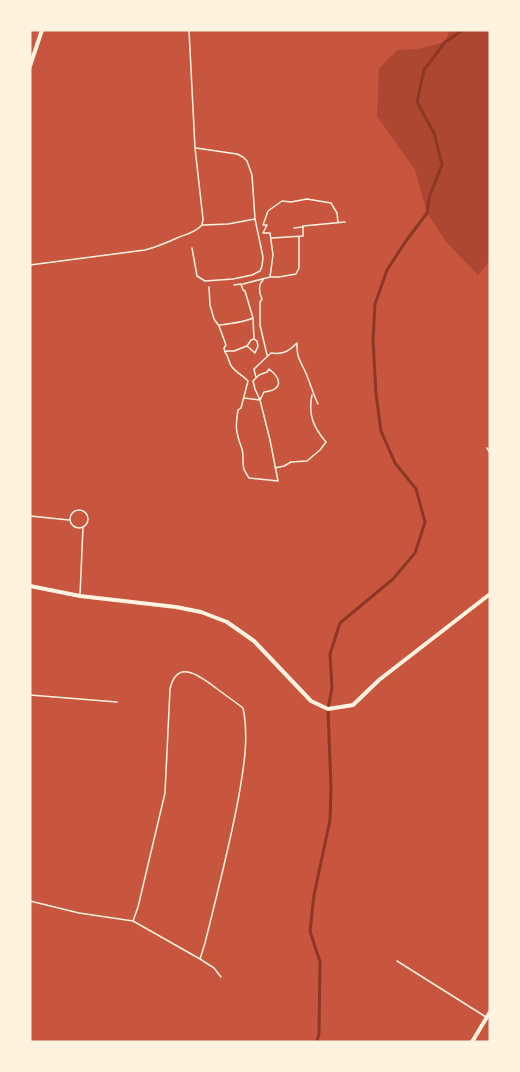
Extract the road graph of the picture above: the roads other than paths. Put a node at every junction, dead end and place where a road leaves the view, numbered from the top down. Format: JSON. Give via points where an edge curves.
{"nodes":[{"id":1,"x":42,"y":30,"type":"edge"},
{"id":2,"x":189,"y":30,"type":"edge"},
{"id":3,"x":30,"y":66,"type":"edge"},
{"id":4,"x":195,"y":147,"type":"junction"},
{"id":5,"x":255,"y":219,"type":"junction"},
{"id":6,"x":202,"y":225,"type":"junction"},
{"id":7,"x":192,"y":248,"type":"dead end"},
{"id":8,"x":30,"y":265,"type":"edge"},
{"id":9,"x":487,"y":448,"type":"dead end"},
{"id":10,"x":490,"y":453,"type":"edge"},
{"id":11,"x":30,"y":516,"type":"edge"},
{"id":12,"x":70,"y":520,"type":"junction"},
{"id":13,"x":83,"y":527,"type":"junction"},
{"id":14,"x":30,"y":586,"type":"edge"},
{"id":15,"x":490,"y":594,"type":"edge"},
{"id":16,"x":80,"y":596,"type":"junction"},
{"id":17,"x":30,"y":695,"type":"edge"},
{"id":18,"x":117,"y":702,"type":"dead end"},
{"id":19,"x":30,"y":902,"type":"edge"},
{"id":20,"x":133,"y":921,"type":"junction"},
{"id":21,"x":200,"y":958,"type":"junction"},
{"id":22,"x":398,"y":961,"type":"dead end"},
{"id":23,"x":220,"y":977,"type":"dead end"},
{"id":24,"x":490,"y":1012,"type":"edge"},
{"id":25,"x":487,"y":1017,"type":"junction"},
{"id":26,"x":472,"y":1042,"type":"edge"}],
"edges":[{"from":1,"to":3,"type":"street"},
{"from":2,"to":4,"type":"lane"},
{"from":4,"to":5,"type":"lane","via":[[237,154],[247,161],[252,175]]},
{"from":4,"to":6,"type":"lane"},
{"from":5,"to":6,"type":"lane"},
{"from":5,"to":7,"type":"lane","via":[[263,257],[260,271],[252,275],[205,281],[197,276]]},
{"from":6,"to":8,"type":"lane","via":[[145,250]]},
{"from":9,"to":10,"type":"lane"},
{"from":11,"to":12,"type":"lane"},
{"from":12,"to":13,"type":"lane","via":[[76,528]]},
{"from":12,"to":13,"type":"lane","via":[[74,511],[81,509],[88,516]]},
{"from":13,"to":16,"type":"lane"},
{"from":14,"to":16,"type":"street"},
{"from":15,"to":16,"type":"street","via":[[378,680],[352,705],[328,709],[311,701],[254,641],[226,622],[176,607]]},
{"from":17,"to":18,"type":"lane"},
{"from":19,"to":20,"type":"lane"},
{"from":20,"to":21,"type":"lane"},
{"from":20,"to":21,"type":"lane","via":[[165,793],[171,682],[177,674],[187,671],[198,674],[243,708],[246,721],[234,825]]},
{"from":21,"to":23,"type":"lane"},
{"from":22,"to":25,"type":"lane"},
{"from":24,"to":25,"type":"street"},
{"from":25,"to":26,"type":"street"}]}
